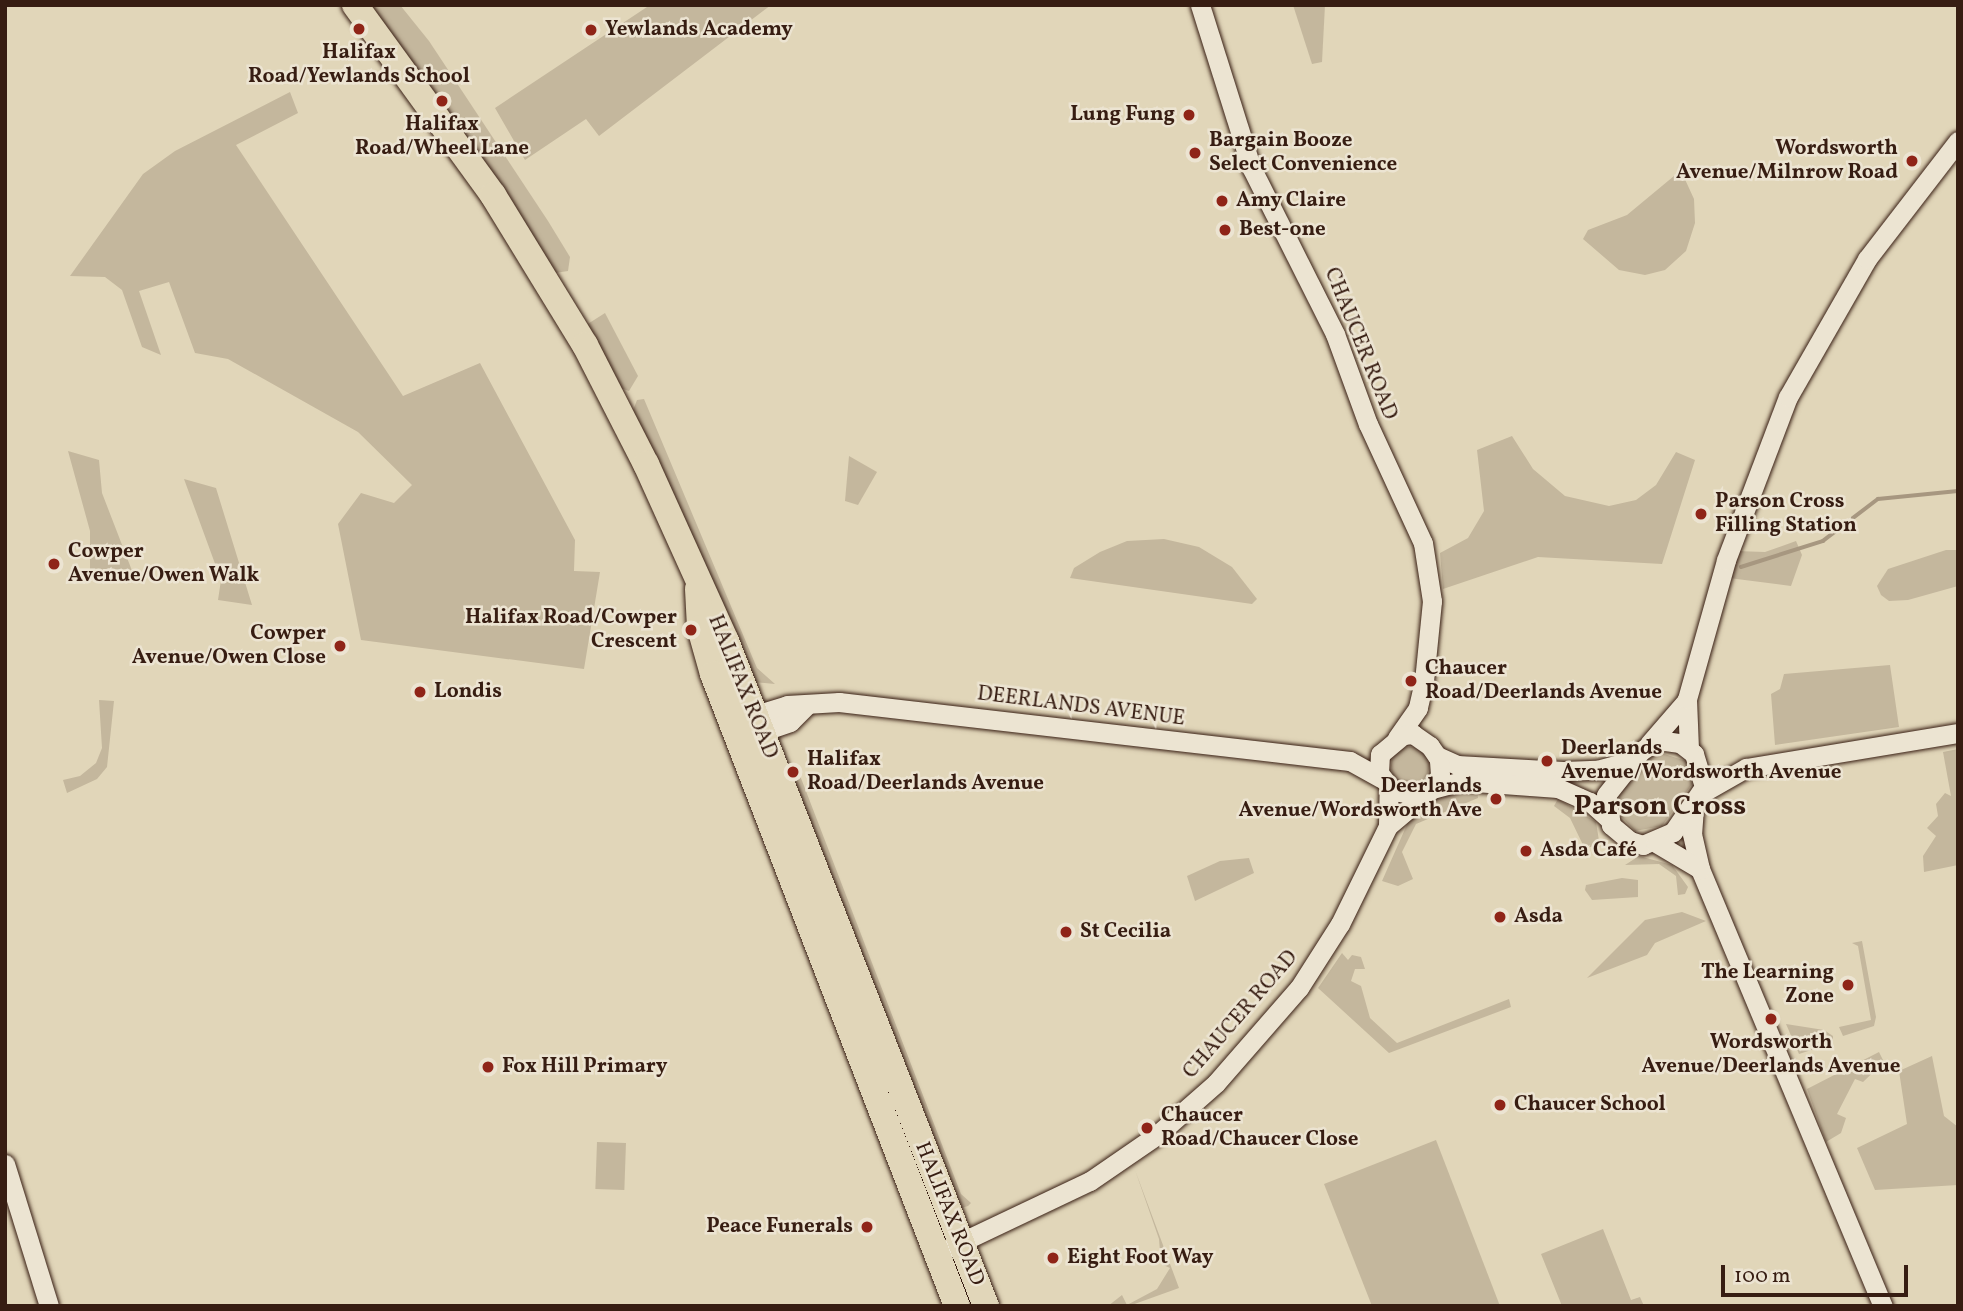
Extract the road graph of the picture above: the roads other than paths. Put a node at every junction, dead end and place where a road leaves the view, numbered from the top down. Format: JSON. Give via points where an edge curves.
{"nodes":[{"id":1,"x":355,"y":5,"type":"edge"},
{"id":2,"x":1200,"y":5,"type":"edge"},
{"id":3,"x":1958,"y":141,"type":"edge"},
{"id":4,"x":1688,"y":699,"type":"junction"},
{"id":5,"x":1418,"y":708,"type":"junction"},
{"id":6,"x":751,"y":727,"type":"junction"},
{"id":7,"x":1958,"y":733,"type":"edge"},
{"id":8,"x":1391,"y":742,"type":"junction"},
{"id":9,"x":1649,"y":744,"type":"junction"},
{"id":10,"x":1431,"y":749,"type":"junction"},
{"id":11,"x":1692,"y":751,"type":"junction"},
{"id":12,"x":1350,"y":761,"type":"junction"},
{"id":13,"x":1631,"y":761,"type":"junction"},
{"id":14,"x":1746,"y":768,"type":"junction"},
{"id":15,"x":1385,"y":783,"type":"junction"},
{"id":16,"x":1426,"y":793,"type":"junction"},
{"id":17,"x":1698,"y":800,"type":"junction"},
{"id":18,"x":1608,"y":818,"type":"junction"},
{"id":19,"x":1388,"y":826,"type":"junction"},
{"id":20,"x":1656,"y":843,"type":"junction"},
{"id":21,"x":1700,"y":869,"type":"junction"},
{"id":22,"x":5,"y":1164,"type":"edge"},
{"id":23,"x":964,"y":1245,"type":"junction"},
{"id":24,"x":936,"y":1254,"type":"junction"},
{"id":25,"x":48,"y":1306,"type":"edge"},
{"id":26,"x":957,"y":1306,"type":"edge"},
{"id":27,"x":986,"y":1306,"type":"edge"},
{"id":28,"x":1883,"y":1306,"type":"edge"}],
"edges":[{"from":1,"to":6,"type":"highway","name":"HALIFAX ROAD","via":[[462,149],[585,345],[667,508],[698,587],[716,615]]},
{"from":2,"to":5,"type":"street","name":"CHAUCER ROAD","via":[[1251,167],[1335,334],[1374,437],[1423,543],[1432,601]]},
{"from":3,"to":4,"type":"street","via":[[1867,259],[1788,397],[1726,561]]},
{"from":4,"to":9,"type":"street"},
{"from":4,"to":11,"type":"street"},
{"from":5,"to":8,"type":"street","name":"CHAUCER ROAD"},
{"from":5,"to":10,"type":"street","name":"CHAUCER ROAD"},
{"from":6,"to":12,"type":"street","name":"DEERLANDS AVENUE","via":[[790,722],[807,705],[839,702]]},
{"from":6,"to":23,"type":"highway","name":"HALIFAX ROAD"},
{"from":6,"to":24,"type":"highway","name":"HALIFAX ROAD"},
{"from":7,"to":14,"type":"street"},
{"from":8,"to":10,"type":"street","via":[[1413,734]]},
{"from":8,"to":12,"type":"street","name":"DEERLANDS AVENUE"},
{"from":8,"to":15,"type":"street","via":[[1378,764]]},
{"from":9,"to":11,"type":"street","via":[[1669,740]]},
{"from":9,"to":13,"type":"street"},
{"from":10,"to":13,"type":"street","via":[[1457,765],[1563,771],[1597,770]]},
{"from":10,"to":16,"type":"street","via":[[1440,775]]},
{"from":11,"to":14,"type":"street"},
{"from":11,"to":17,"type":"street","via":[[1704,774]]},
{"from":12,"to":15,"type":"street","name":"DEERLANDS AVENUE"},
{"from":13,"to":18,"type":"street","via":[[1606,795]]},
{"from":14,"to":17,"type":"street"},
{"from":15,"to":16,"type":"street"},
{"from":15,"to":19,"type":"street","name":"CHAUCER ROAD"},
{"from":16,"to":18,"type":"street","via":[[1461,781],[1558,788],[1590,802]]},
{"from":16,"to":19,"type":"street","name":"CHAUCER ROAD"},
{"from":17,"to":20,"type":"street"},
{"from":17,"to":21,"type":"street","via":[[1692,834]]},
{"from":18,"to":20,"type":"street","via":[[1630,841]]},
{"from":19,"to":23,"type":"street","name":"CHAUCER ROAD","via":[[1320,957],[1216,1083],[1118,1163]]},
{"from":20,"to":21,"type":"street"},
{"from":21,"to":28,"type":"street"},
{"from":22,"to":25,"type":"street"},
{"from":23,"to":24,"type":"street","name":"CHAUCER ROAD"},
{"from":23,"to":27,"type":"highway","name":"HALIFAX ROAD"},
{"from":24,"to":26,"type":"highway","name":"HALIFAX ROAD"}]}
